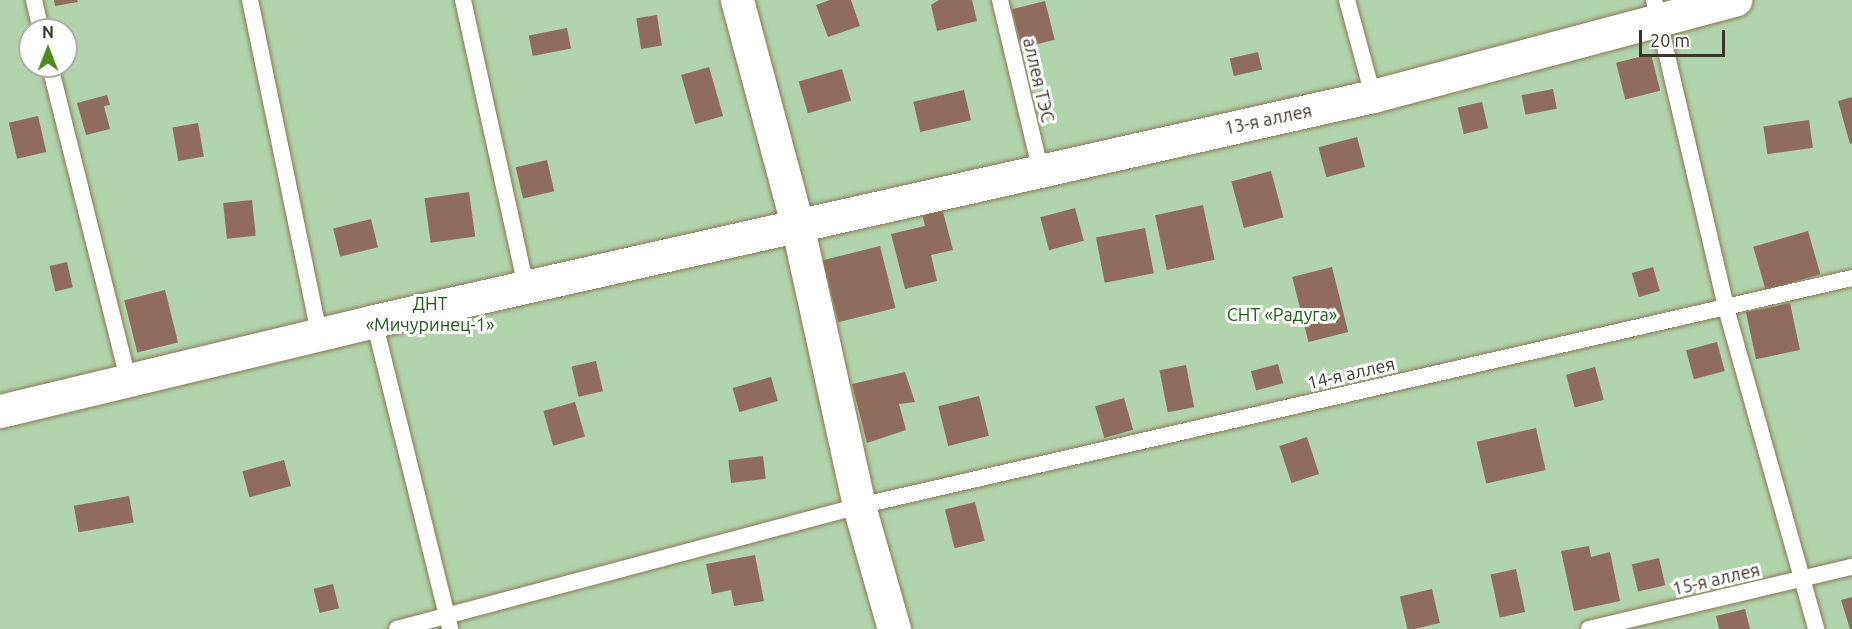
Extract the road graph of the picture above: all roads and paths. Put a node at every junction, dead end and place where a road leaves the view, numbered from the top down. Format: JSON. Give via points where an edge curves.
{"nodes":[{"id":1,"x":34,"y":0,"type":"edge"},
{"id":2,"x":250,"y":0,"type":"edge"},
{"id":3,"x":463,"y":0,"type":"edge"},
{"id":4,"x":737,"y":0,"type":"edge"},
{"id":5,"x":1000,"y":0,"type":"edge"},
{"id":6,"x":1347,"y":0,"type":"edge"},
{"id":7,"x":1735,"y":0,"type":"edge"},
{"id":8,"x":1656,"y":10,"type":"edge"},
{"id":9,"x":38,"y":18,"type":"edge"},
{"id":10,"x":53,"y":78,"type":"edge"},
{"id":11,"x":1373,"y":96,"type":"junction"},
{"id":12,"x":1040,"y":168,"type":"junction"},
{"id":13,"x":798,"y":228,"type":"junction"},
{"id":14,"x":1852,"y":278,"type":"edge"},
{"id":15,"x":526,"y":286,"type":"junction"},
{"id":16,"x":1726,"y":308,"type":"junction"},
{"id":17,"x":374,"y":321,"type":"junction"},
{"id":18,"x":319,"y":334,"type":"junction"},
{"id":19,"x":128,"y":379,"type":"junction"},
{"id":20,"x":0,"y":411,"type":"edge"},
{"id":21,"x":860,"y":506,"type":"junction"},
{"id":22,"x":1852,"y":567,"type":"edge"},
{"id":23,"x":1803,"y":578,"type":"junction"},
{"id":24,"x":449,"y":623,"type":"edge"},
{"id":25,"x":397,"y":629,"type":"edge"},
{"id":26,"x":894,"y":629,"type":"edge"},
{"id":27,"x":1589,"y":629,"type":"edge"},
{"id":28,"x":1816,"y":629,"type":"edge"}],
"edges":[{"from":1,"to":9,"type":"lane"},
{"from":2,"to":18,"type":"lane"},
{"from":3,"to":15,"type":"lane"},
{"from":4,"to":13,"type":"street"},
{"from":5,"to":12,"type":"lane","name":"аллея ТЭС"},
{"from":6,"to":11,"type":"lane"},
{"from":7,"to":8,"type":"street","name":"13-я аллея"},
{"from":8,"to":11,"type":"street","name":"13-я аллея"},
{"from":8,"to":16,"type":"lane"},
{"from":10,"to":19,"type":"lane"},
{"from":11,"to":12,"type":"street","name":"13-я аллея"},
{"from":12,"to":13,"type":"street","name":"13-я аллея"},
{"from":13,"to":15,"type":"street","name":"13-я аллея"},
{"from":13,"to":21,"type":"street"},
{"from":14,"to":16,"type":"lane","name":"14-я аллея"},
{"from":15,"to":17,"type":"street","name":"13-я аллея"},
{"from":16,"to":21,"type":"lane","name":"14-я аллея"},
{"from":16,"to":23,"type":"lane"},
{"from":17,"to":18,"type":"street","name":"13-я аллея"},
{"from":17,"to":24,"type":"lane"},
{"from":18,"to":19,"type":"street","name":"13-я аллея"},
{"from":19,"to":20,"type":"street","name":"13-я аллея"},
{"from":21,"to":24,"type":"lane","name":"14-я аллея"},
{"from":21,"to":26,"type":"street"},
{"from":22,"to":23,"type":"lane","name":"15-я аллея"},
{"from":23,"to":27,"type":"lane","name":"15-я аллея"},
{"from":23,"to":28,"type":"lane"},
{"from":24,"to":25,"type":"lane","name":"14-я аллея"}]}
